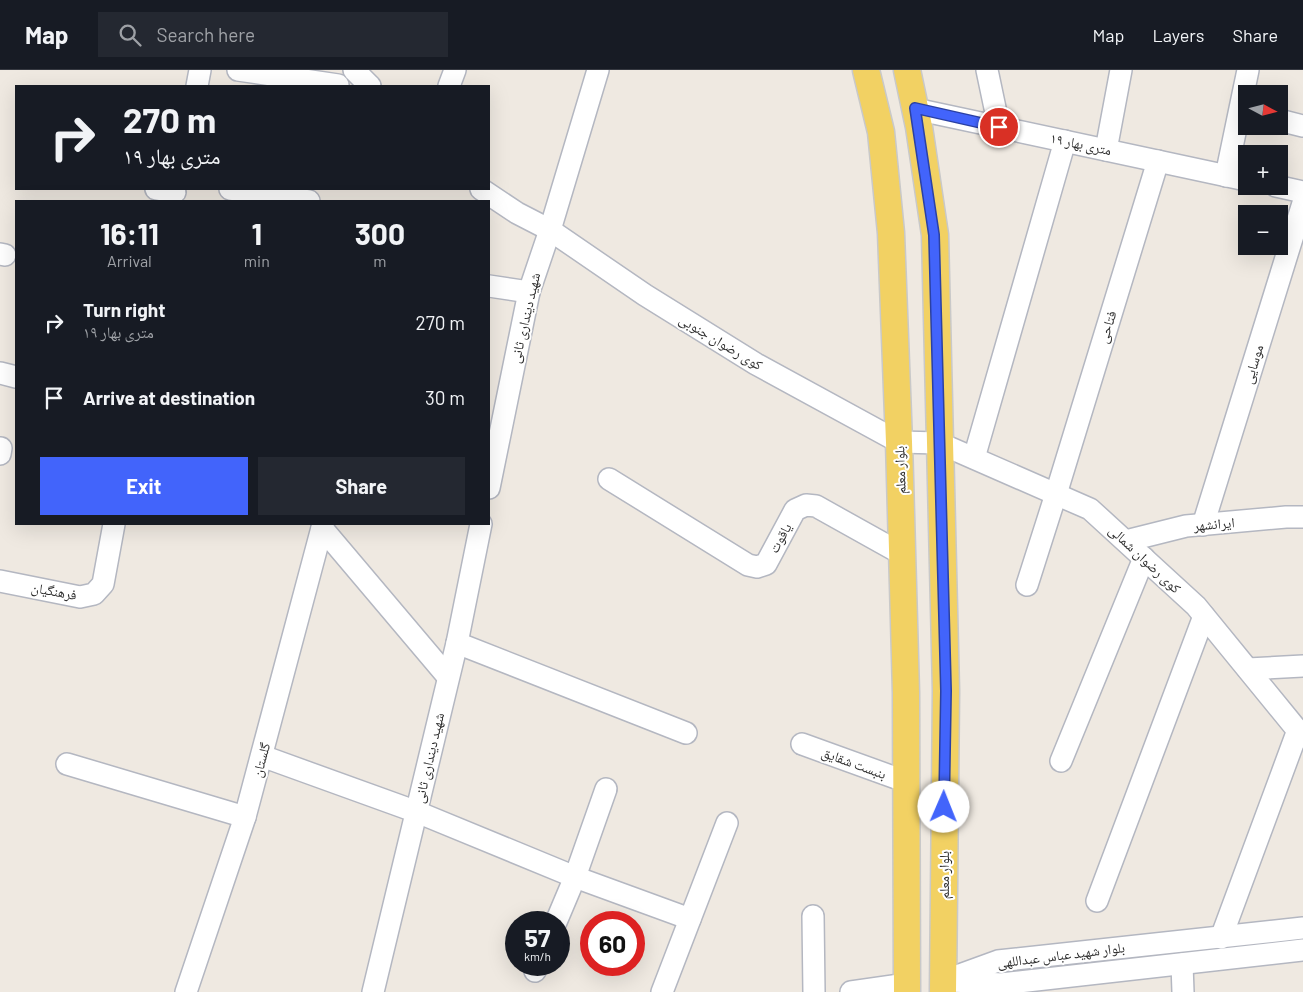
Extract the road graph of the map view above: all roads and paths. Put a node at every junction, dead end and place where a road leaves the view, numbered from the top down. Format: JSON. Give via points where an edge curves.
{"nodes":[{"id":1,"x":200,"y":70,"type":"edge"},
{"id":2,"x":238,"y":70,"type":"edge"},
{"id":3,"x":354,"y":70,"type":"edge"},
{"id":4,"x":455,"y":70,"type":"edge"},
{"id":5,"x":598,"y":70,"type":"edge"},
{"id":6,"x":866,"y":70,"type":"edge"},
{"id":7,"x":907,"y":70,"type":"edge"},
{"id":8,"x":988,"y":70,"type":"edge"},
{"id":9,"x":1121,"y":70,"type":"edge"},
{"id":10,"x":1248,"y":70,"type":"edge"},
{"id":11,"x":197,"y":85,"type":"edge"},
{"id":12,"x":338,"y":85,"type":"dead end"},
{"id":13,"x":369,"y":85,"type":"edge"},
{"id":14,"x":448,"y":85,"type":"edge"},
{"id":15,"x":1246,"y":85,"type":"edge"},
{"id":16,"x":915,"y":108,"type":"junction"},
{"id":17,"x":1288,"y":122,"type":"edge"},
{"id":18,"x":1303,"y":126,"type":"edge"},
{"id":19,"x":999,"y":127,"type":"junction"},
{"id":20,"x":1241,"y":135,"type":"edge"},
{"id":21,"x":1065,"y":141,"type":"junction"},
{"id":22,"x":1106,"y":150,"type":"junction"},
{"id":23,"x":1158,"y":161,"type":"junction"},
{"id":24,"x":1236,"y":178,"type":"edge"},
{"id":25,"x":1288,"y":189,"type":"edge"},
{"id":26,"x":237,"y":190,"type":"edge"},
{"id":27,"x":482,"y":190,"type":"edge"},
{"id":28,"x":1303,"y":192,"type":"edge"},
{"id":29,"x":302,"y":200,"type":"edge"},
{"id":30,"x":1303,"y":204,"type":"edge"},
{"id":31,"x":550,"y":230,"type":"junction"},
{"id":32,"x":490,"y":286,"type":"edge"},
{"id":33,"x":529,"y":292,"type":"junction"},
{"id":34,"x":0,"y":374,"type":"edge"},
{"id":35,"x":15,"y":377,"type":"edge"},
{"id":36,"x":899,"y":442,"type":"junction"},
{"id":37,"x":939,"y":443,"type":"junction"},
{"id":38,"x":974,"y":458,"type":"junction"},
{"id":39,"x":609,"y":479,"type":"dead end"},
{"id":40,"x":490,"y":483,"type":"edge"},
{"id":41,"x":1056,"y":494,"type":"junction"},
{"id":42,"x":1303,"y":517,"type":"edge"},
{"id":43,"x":114,"y":525,"type":"edge"},
{"id":44,"x":481,"y":525,"type":"edge"},
{"id":45,"x":1203,"y":525,"type":"junction"},
{"id":46,"x":323,"y":526,"type":"edge"},
{"id":47,"x":1126,"y":541,"type":"junction"},
{"id":48,"x":902,"y":554,"type":"junction"},
{"id":49,"x":1144,"y":558,"type":"junction"},
{"id":50,"x":0,"y":581,"type":"edge"},
{"id":51,"x":1027,"y":585,"type":"dead end"},
{"id":52,"x":1204,"y":616,"type":"junction"},
{"id":53,"x":456,"y":643,"type":"junction"},
{"id":54,"x":1303,"y":666,"type":"edge"},
{"id":55,"x":1248,"y":669,"type":"junction"},
{"id":56,"x":448,"y":678,"type":"junction"},
{"id":57,"x":686,"y":733,"type":"dead end"},
{"id":58,"x":1301,"y":734,"type":"edge"},
{"id":59,"x":802,"y":744,"type":"dead end"},
{"id":60,"x":262,"y":756,"type":"junction"},
{"id":61,"x":1061,"y":761,"type":"dead end"},
{"id":62,"x":67,"y":764,"type":"dead end"},
{"id":63,"x":907,"y":782,"type":"junction"},
{"id":64,"x":606,"y":789,"type":"dead end"},
{"id":65,"x":417,"y":812,"type":"junction"},
{"id":66,"x":245,"y":817,"type":"junction"},
{"id":67,"x":727,"y":823,"type":"dead end"},
{"id":68,"x":575,"y":877,"type":"junction"},
{"id":69,"x":1097,"y":902,"type":"dead end"},
{"id":70,"x":561,"y":911,"type":"edge"},
{"id":71,"x":813,"y":916,"type":"dead end"},
{"id":72,"x":690,"y":919,"type":"junction"},
{"id":73,"x":1303,"y":928,"type":"edge"},
{"id":74,"x":1221,"y":938,"type":"junction"},
{"id":75,"x":1303,"y":950,"type":"edge"},
{"id":76,"x":1182,"y":964,"type":"junction"},
{"id":77,"x":943,"y":986,"type":"edge"},
{"id":78,"x":907,"y":988,"type":"edge"},
{"id":79,"x":186,"y":992,"type":"edge"},
{"id":80,"x":372,"y":992,"type":"edge"},
{"id":81,"x":662,"y":992,"type":"edge"},
{"id":82,"x":814,"y":992,"type":"edge"},
{"id":83,"x":851,"y":992,"type":"edge"},
{"id":84,"x":1183,"y":992,"type":"edge"}],
"edges":[{"from":1,"to":11,"type":"street"},
{"from":2,"to":12,"type":"street"},
{"from":3,"to":13,"type":"street"},
{"from":4,"to":14,"type":"street"},
{"from":5,"to":31,"type":"street","name":"شهید دینداری ثانی"},
{"from":6,"to":36,"type":"main road","name":"بلوار معلم","via":[[881,132],[891,233]]},
{"from":7,"to":16,"type":"main road","name":"بلوار معلم"},
{"from":8,"to":19,"type":"street"},
{"from":9,"to":22,"type":"street"},
{"from":10,"to":15,"type":"street"},
{"from":16,"to":19,"type":"street","name":"۱۹ متری بهار"},
{"from":16,"to":37,"type":"main road","name":"بلوار معلم","via":[[934,235]]},
{"from":17,"to":18,"type":"street"},
{"from":19,"to":21,"type":"street","name":"۱۹ متری بهار"},
{"from":20,"to":24,"type":"street"},
{"from":21,"to":22,"type":"street","name":"۱۹ متری بهار"},
{"from":21,"to":38,"type":"street"},
{"from":22,"to":23,"type":"street","name":"۱۹ متری بهار"},
{"from":23,"to":24,"type":"street","name":"۱۹ متری بهار"},
{"from":23,"to":41,"type":"street","name":"فتاحی"},
{"from":25,"to":28,"type":"street"},
{"from":26,"to":29,"type":"street"},
{"from":27,"to":31,"type":"street"},
{"from":30,"to":45,"type":"street","name":"موسایی"},
{"from":31,"to":33,"type":"street","name":"شهید دینداری ثانی"},
{"from":31,"to":36,"type":"street","name":"کوی رضوان جنوبی","via":[[645,295],[748,359]]},
{"from":32,"to":33,"type":"street"},
{"from":33,"to":40,"type":"street","name":"شهید دینداری ثانی"},
{"from":34,"to":35,"type":"street"},
{"from":36,"to":37,"type":"street"},
{"from":36,"to":48,"type":"main road","name":"بلوار معلم"},
{"from":37,"to":38,"type":"street","name":"کوی رضوان شمالی"},
{"from":37,"to":77,"type":"main road","name":"بلوار معلم","via":[[946,691]]},
{"from":38,"to":41,"type":"street","name":"کوی رضوان شمالی"},
{"from":39,"to":48,"type":"street","name":"یاقوت","via":[[748,565],[766,564],[795,510],[806,505],[816,506]]},
{"from":41,"to":47,"type":"street","name":"کوی رضوان شمالی","via":[[1090,508]]},
{"from":41,"to":51,"type":"street","name":"فتاحی"},
{"from":42,"to":45,"type":"street","name":"ایرانشهر"},
{"from":43,"to":50,"type":"street","name":"فرهنگیان","via":[[103,584],[94,594],[80,597]]},
{"from":44,"to":53,"type":"street","name":"شهید دینداری ثانی"},
{"from":45,"to":47,"type":"street","name":"ایرانشهر"},
{"from":46,"to":56,"type":"street"},
{"from":46,"to":60,"type":"street","name":"گلستان"},
{"from":47,"to":49,"type":"street","name":"کوی رضوان شمالی"},
{"from":48,"to":63,"type":"main road","name":"بلوار معلم"},
{"from":49,"to":52,"type":"street","name":"کوی رضوان شمالی"},
{"from":49,"to":61,"type":"street"},
{"from":52,"to":55,"type":"street","name":"کوی رضوان شمالی"},
{"from":52,"to":69,"type":"street"},
{"from":53,"to":56,"type":"street","name":"شهید دینداری ثانی"},
{"from":53,"to":57,"type":"street"},
{"from":54,"to":55,"type":"street"},
{"from":55,"to":58,"type":"street","name":"کوی رضوان شمالی"},
{"from":56,"to":65,"type":"street","name":"شهید دینداری ثانی"},
{"from":58,"to":74,"type":"street"},
{"from":59,"to":63,"type":"street","name":"بنبست شقایق"},
{"from":60,"to":65,"type":"street"},
{"from":60,"to":66,"type":"street","name":"گلستان"},
{"from":62,"to":66,"type":"street"},
{"from":63,"to":78,"type":"main road","name":"بلوار معلم"},
{"from":64,"to":68,"type":"street"},
{"from":65,"to":68,"type":"street"},
{"from":65,"to":80,"type":"street","name":"شهید دینداری ثانی"},
{"from":66,"to":79,"type":"street","name":"گلستان"},
{"from":67,"to":72,"type":"street"},
{"from":68,"to":70,"type":"street"},
{"from":68,"to":72,"type":"street"},
{"from":71,"to":82,"type":"street"},
{"from":72,"to":81,"type":"street"},
{"from":73,"to":74,"type":"street","name":"بلوار شهید عباس عبداللهی"},
{"from":74,"to":77,"type":"street","name":"بلوار شهید عباس عبداللهی","via":[[998,961]]},
{"from":75,"to":76,"type":"street","name":"بلوار شهید عباس عبداللهی"},
{"from":76,"to":77,"type":"street","name":"بلوار شهید عباس عبداللهی","via":[[1001,984]]},
{"from":76,"to":84,"type":"street"},
{"from":77,"to":78,"type":"main road"},
{"from":78,"to":83,"type":"street"}]}
